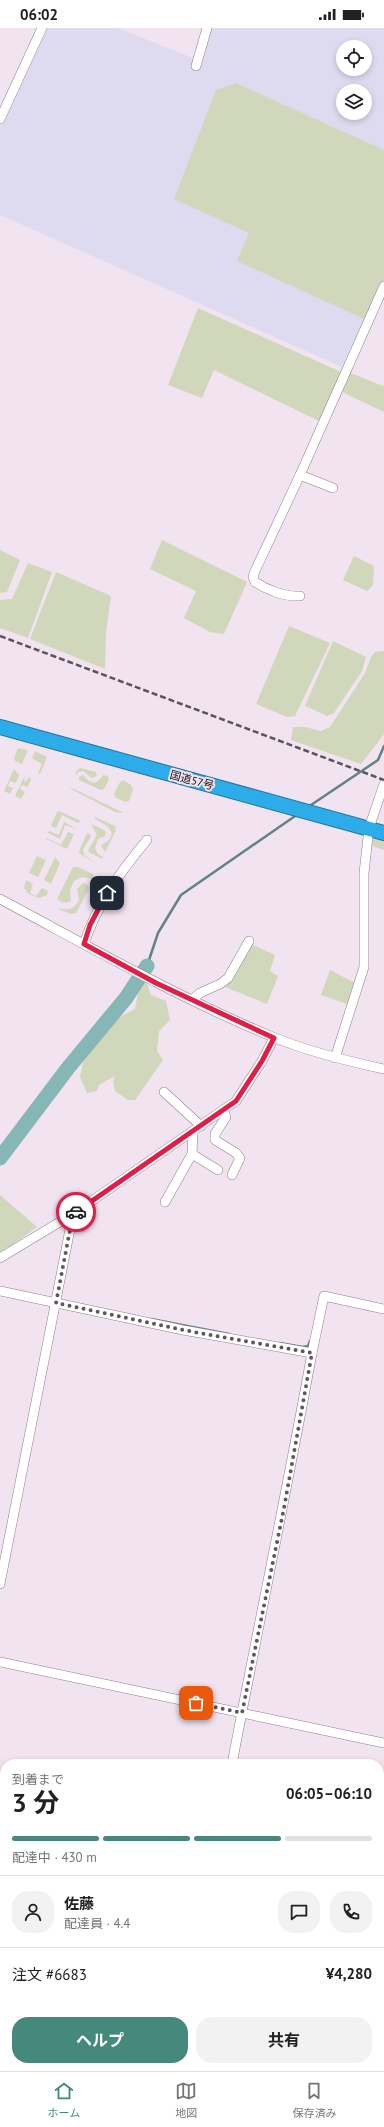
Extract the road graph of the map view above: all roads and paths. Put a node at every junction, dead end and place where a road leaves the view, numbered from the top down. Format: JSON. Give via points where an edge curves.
{"nodes":[{"id":1,"x":42,"y":28,"type":"edge"},
{"id":2,"x":207,"y":28,"type":"edge"},
{"id":3,"x":196,"y":66,"type":"dead end"},
{"id":4,"x":0,"y":120,"type":"edge"},
{"id":5,"x":384,"y":286,"type":"edge"},
{"id":6,"x":300,"y":475,"type":"junction"},
{"id":7,"x":333,"y":488,"type":"dead end"},
{"id":8,"x":300,"y":596,"type":"dead end"},
{"id":9,"x":0,"y":727,"type":"edge"},
{"id":10,"x":384,"y":784,"type":"edge"},
{"id":11,"x":369,"y":828,"type":"junction"},
{"id":12,"x":384,"y":832,"type":"edge"},
{"id":13,"x":147,"y":840,"type":"dead end"},
{"id":14,"x":0,"y":899,"type":"edge"},
{"id":15,"x":249,"y":942,"type":"dead end"},
{"id":16,"x":84,"y":944,"type":"junction"},
{"id":17,"x":192,"y":1000,"type":"junction"},
{"id":18,"x":274,"y":1038,"type":"junction"},
{"id":19,"x":335,"y":1058,"type":"junction"},
{"id":20,"x":384,"y":1069,"type":"edge"},
{"id":21,"x":164,"y":1092,"type":"dead end"},
{"id":22,"x":224,"y":1111,"type":"junction"},
{"id":23,"x":201,"y":1126,"type":"junction"},
{"id":24,"x":193,"y":1132,"type":"junction"},
{"id":25,"x":192,"y":1154,"type":"junction"},
{"id":26,"x":218,"y":1170,"type":"dead end"},
{"id":27,"x":232,"y":1175,"type":"dead end"},
{"id":28,"x":165,"y":1202,"type":"dead end"},
{"id":29,"x":73,"y":1214,"type":"junction"},
{"id":30,"x":0,"y":1258,"type":"edge"},
{"id":31,"x":0,"y":1291,"type":"edge"},
{"id":32,"x":56,"y":1303,"type":"junction"},
{"id":33,"x":384,"y":1309,"type":"edge"},
{"id":34,"x":312,"y":1353,"type":"junction"},
{"id":35,"x":0,"y":1584,"type":"edge"},
{"id":36,"x":0,"y":1662,"type":"edge"},
{"id":37,"x":242,"y":1713,"type":"junction"},
{"id":38,"x":384,"y":1742,"type":"edge"},
{"id":39,"x":233,"y":1759,"type":"edge"}],
"edges":[{"from":1,"to":4,"type":"street"},
{"from":2,"to":3,"type":"street"},
{"from":5,"to":6,"type":"street"},
{"from":6,"to":7,"type":"street"},
{"from":6,"to":8,"type":"street","via":[[253,577],[259,585],[290,596]]},
{"from":9,"to":11,"type":"highway","name":"国道57号"},
{"from":10,"to":11,"type":"street"},
{"from":11,"to":12,"type":"highway","name":"国道57号"},
{"from":11,"to":19,"type":"street","via":[[364,873],[364,968]]},
{"from":13,"to":16,"type":"street","via":[[107,893],[90,925]]},
{"from":14,"to":16,"type":"street"},
{"from":15,"to":17,"type":"street","via":[[228,978]]},
{"from":16,"to":17,"type":"street"},
{"from":17,"to":18,"type":"street"},
{"from":18,"to":19,"type":"street"},
{"from":18,"to":22,"type":"street","via":[[245,1089]]},
{"from":19,"to":20,"type":"street"},
{"from":21,"to":23,"type":"street"},
{"from":22,"to":23,"type":"street"},
{"from":22,"to":27,"type":"street","via":[[226,1116],[215,1134],[215,1140],[240,1158]]},
{"from":23,"to":24,"type":"street"},
{"from":24,"to":25,"type":"street"},
{"from":24,"to":29,"type":"street"},
{"from":25,"to":26,"type":"street"},
{"from":25,"to":28,"type":"street"},
{"from":29,"to":30,"type":"street"},
{"from":29,"to":32,"type":"street"},
{"from":31,"to":32,"type":"street"},
{"from":32,"to":34,"type":"street","via":[[183,1330]]},
{"from":32,"to":35,"type":"street"},
{"from":33,"to":34,"type":"street","via":[[324,1296]]},
{"from":34,"to":37,"type":"street","via":[[284,1508]]},
{"from":36,"to":37,"type":"street"},
{"from":37,"to":38,"type":"street"},
{"from":37,"to":39,"type":"street"}]}
